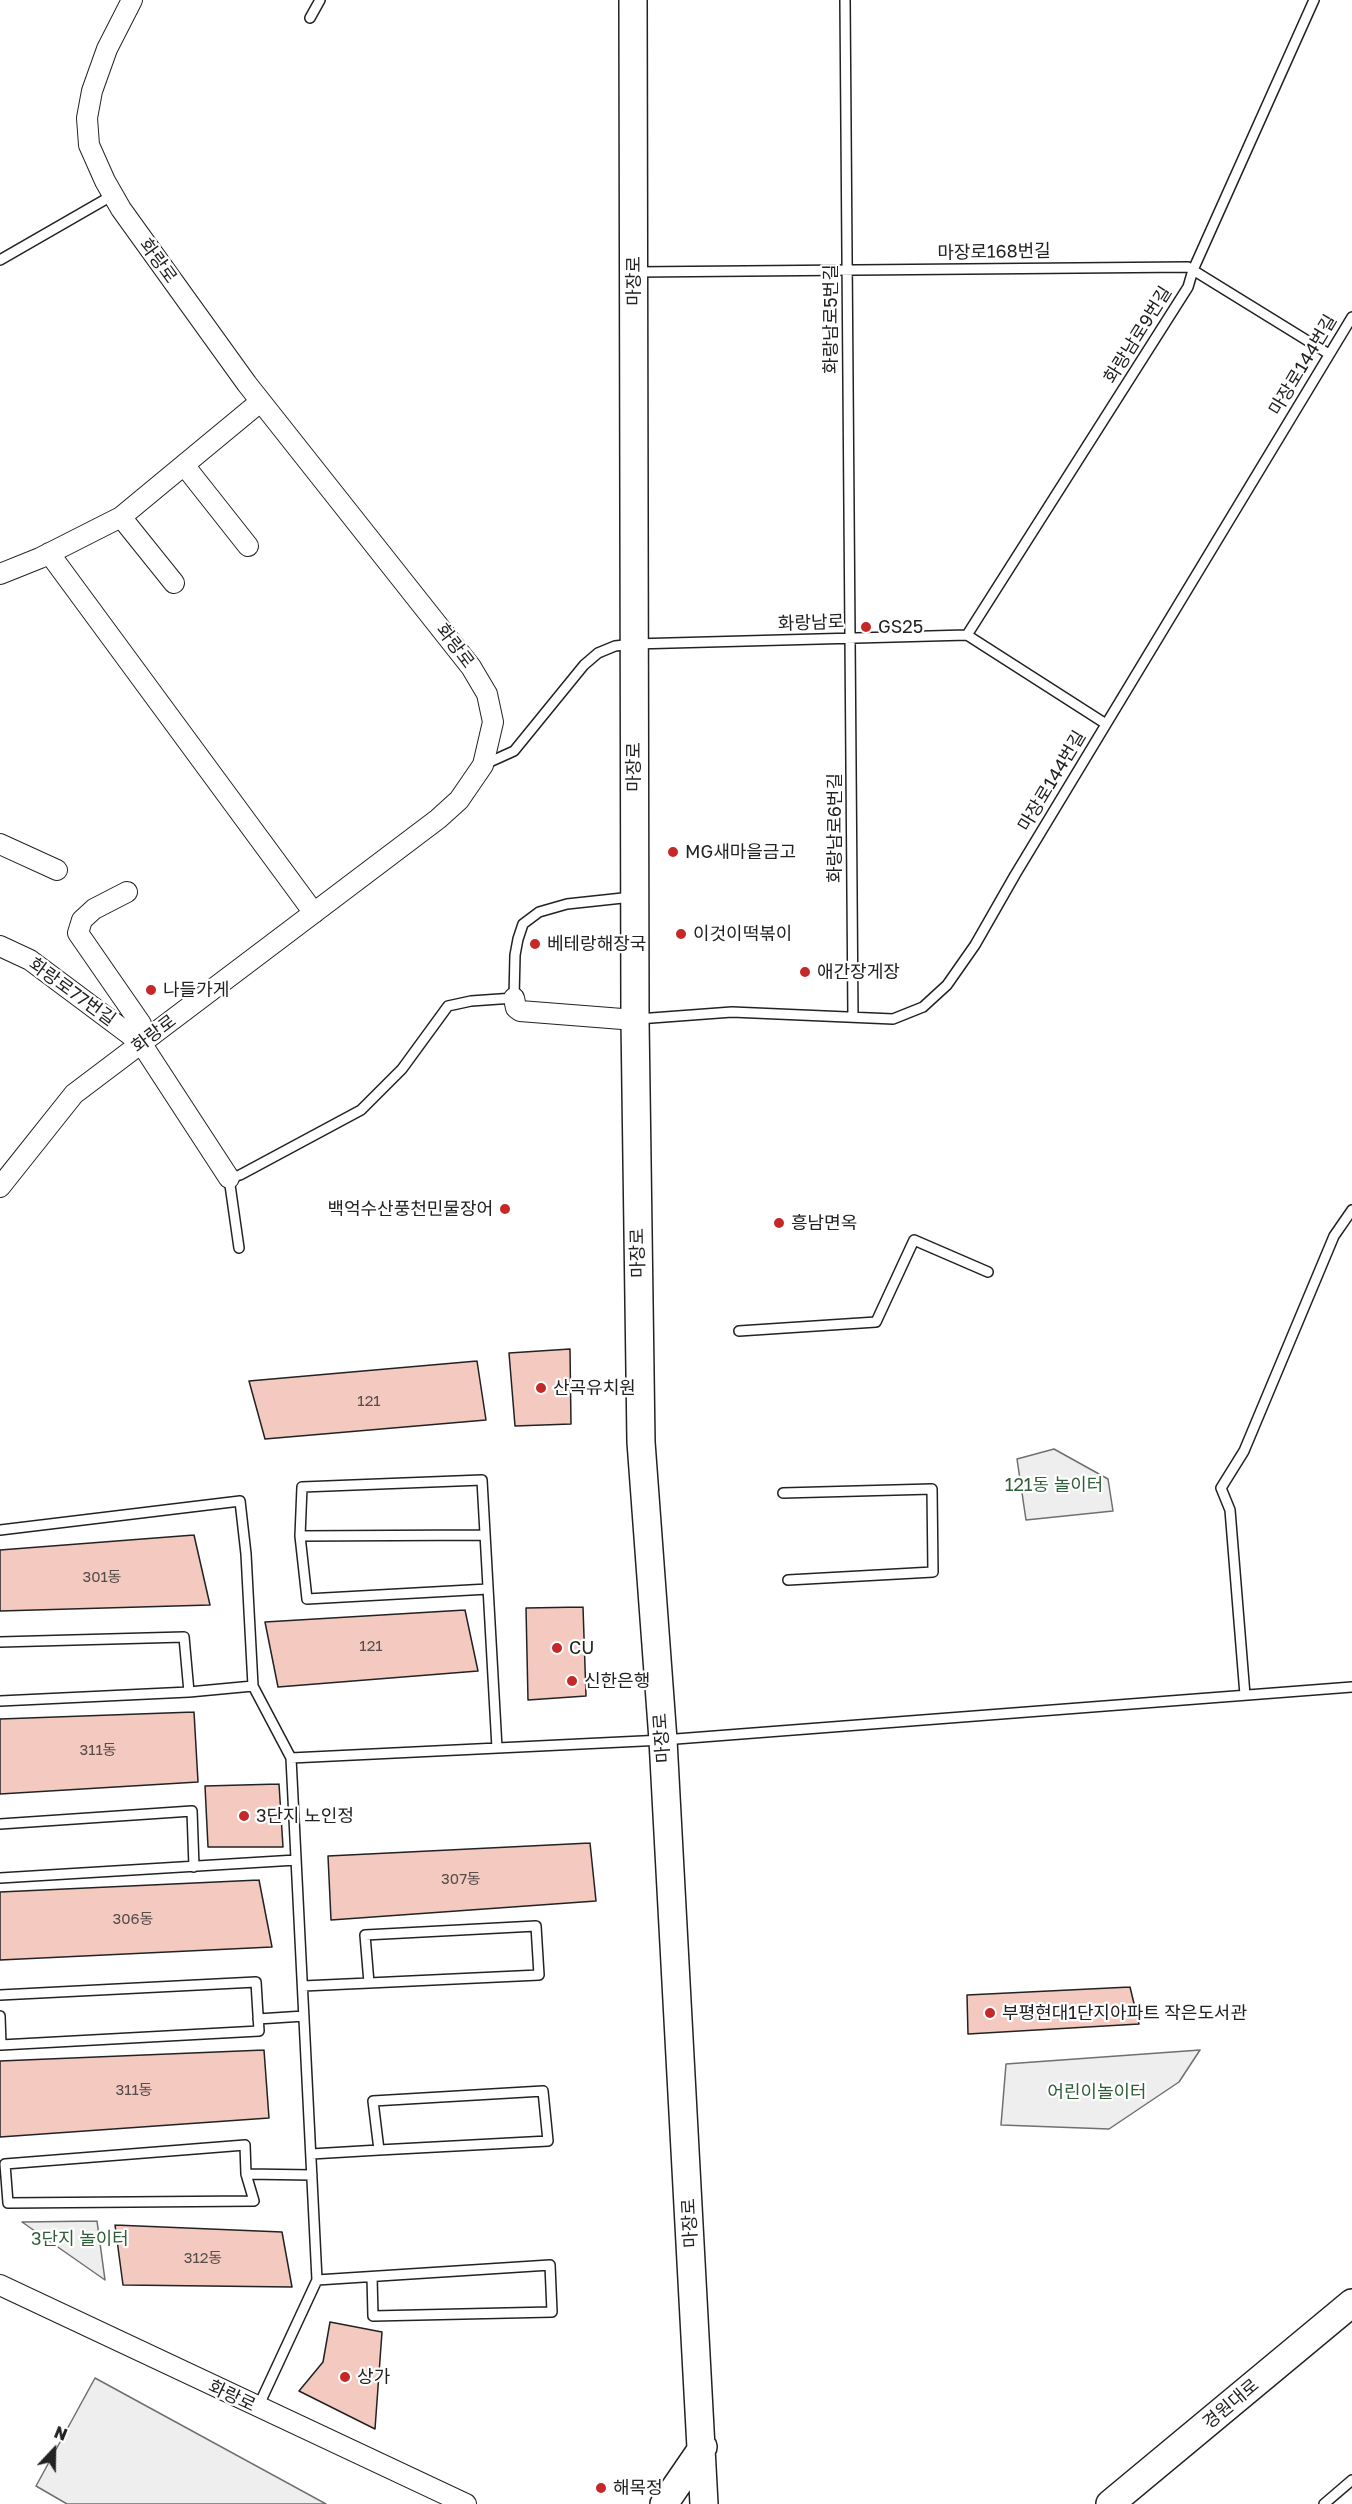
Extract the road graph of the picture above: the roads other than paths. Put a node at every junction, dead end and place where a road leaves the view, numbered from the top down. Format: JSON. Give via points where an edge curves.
{"nodes":[{"id":1,"x":132,"y":0,"type":"edge"},
{"id":2,"x":320,"y":0,"type":"edge"},
{"id":3,"x":633,"y":0,"type":"edge"},
{"id":4,"x":845,"y":0,"type":"edge"},
{"id":5,"x":1314,"y":0,"type":"edge"},
{"id":6,"x":310,"y":18,"type":"dead end"},
{"id":7,"x":113,"y":195,"type":"junction"},
{"id":8,"x":0,"y":260,"type":"edge"},
{"id":9,"x":847,"y":270,"type":"junction"},
{"id":10,"x":1192,"y":270,"type":"junction"},
{"id":11,"x":633,"y":272,"type":"junction"},
{"id":12,"x":1352,"y":317,"type":"edge"},
{"id":13,"x":1329,"y":354,"type":"junction"},
{"id":14,"x":260,"y":402,"type":"junction"},
{"id":15,"x":184,"y":465,"type":"junction"},
{"id":16,"x":121,"y":517,"type":"junction"},
{"id":17,"x":248,"y":546,"type":"dead end"},
{"id":18,"x":49,"y":553,"type":"junction"},
{"id":19,"x":0,"y":574,"type":"edge"},
{"id":20,"x":174,"y":583,"type":"dead end"},
{"id":21,"x":967,"y":635,"type":"junction"},
{"id":22,"x":850,"y":638,"type":"junction"},
{"id":23,"x":634,"y":644,"type":"junction"},
{"id":24,"x":1106,"y":724,"type":"junction"},
{"id":25,"x":483,"y":765,"type":"junction"},
{"id":26,"x":0,"y":844,"type":"edge"},
{"id":27,"x":57,"y":870,"type":"dead end"},
{"id":28,"x":126,"y":892,"type":"dead end"},
{"id":29,"x":634,"y":897,"type":"junction"},
{"id":30,"x":314,"y":913,"type":"junction"},
{"id":31,"x":0,"y":946,"type":"edge"},
{"id":32,"x":513,"y":998,"type":"junction"},
{"id":33,"x":853,"y":1017,"type":"junction"},
{"id":34,"x":635,"y":1020,"type":"junction"},
{"id":35,"x":141,"y":1043,"type":"junction"},
{"id":36,"x":229,"y":1178,"type":"junction"},
{"id":37,"x":0,"y":1187,"type":"edge"},
{"id":38,"x":1352,"y":1210,"type":"edge"},
{"id":39,"x":239,"y":1248,"type":"dead end"},
{"id":40,"x":988,"y":1272,"type":"dead end"},
{"id":41,"x":739,"y":1331,"type":"dead end"},
{"id":42,"x":783,"y":1493,"type":"dead end"},
{"id":43,"x":0,"y":1530,"type":"edge"},
{"id":44,"x":485,"y":1535,"type":"junction"},
{"id":45,"x":300,"y":1536,"type":"junction"},
{"id":46,"x":788,"y":1580,"type":"dead end"},
{"id":47,"x":488,"y":1589,"type":"junction"},
{"id":48,"x":0,"y":1642,"type":"edge"},
{"id":49,"x":253,"y":1686,"type":"junction"},
{"id":50,"x":1352,"y":1687,"type":"edge"},
{"id":51,"x":189,"y":1692,"type":"junction"},
{"id":52,"x":1245,"y":1695,"type":"junction"},
{"id":53,"x":0,"y":1701,"type":"edge"},
{"id":54,"x":663,"y":1740,"type":"junction"},
{"id":55,"x":497,"y":1748,"type":"junction"},
{"id":56,"x":291,"y":1758,"type":"junction"},
{"id":57,"x":0,"y":1824,"type":"edge"},
{"id":58,"x":296,"y":1860,"type":"junction"},
{"id":59,"x":194,"y":1866,"type":"junction"},
{"id":60,"x":0,"y":1878,"type":"edge"},
{"id":61,"x":369,"y":1983,"type":"junction"},
{"id":62,"x":303,"y":1986,"type":"junction"},
{"id":63,"x":0,"y":1995,"type":"edge"},
{"id":64,"x":0,"y":2016,"type":"edge"},
{"id":65,"x":304,"y":2016,"type":"junction"},
{"id":66,"x":258,"y":2019,"type":"junction"},
{"id":67,"x":378,"y":2150,"type":"junction"},
{"id":68,"x":311,"y":2154,"type":"junction"},
{"id":69,"x":246,"y":2174,"type":"junction"},
{"id":70,"x":312,"y":2175,"type":"junction"},
{"id":71,"x":372,"y":2277,"type":"junction"},
{"id":72,"x":317,"y":2280,"type":"junction"},
{"id":73,"x":0,"y":2285,"type":"edge"},
{"id":74,"x":1352,"y":2303,"type":"edge"},
{"id":75,"x":257,"y":2408,"type":"junction"},
{"id":76,"x":703,"y":2447,"type":"junction"},
{"id":77,"x":1352,"y":2480,"type":"edge"},
{"id":78,"x":466,"y":2504,"type":"edge"},
{"id":79,"x":664,"y":2504,"type":"edge"},
{"id":80,"x":704,"y":2504,"type":"edge"},
{"id":81,"x":1110,"y":2504,"type":"edge"},
{"id":82,"x":1324,"y":2504,"type":"edge"}],
"edges":[{"from":1,"to":7,"type":"street","name":"화랑로","via":[[107,49],[87,118],[89,145]]},
{"from":2,"to":6,"type":"lane"},
{"from":3,"to":11,"type":"main road","name":"마장로"},
{"from":4,"to":9,"type":"lane","name":"화랑남로5번길"},
{"from":5,"to":10,"type":"lane","name":"화랑남로9번길"},
{"from":7,"to":8,"type":"lane"},
{"from":7,"to":14,"type":"street","name":"화랑로"},
{"from":9,"to":10,"type":"lane","name":"마장로168번길"},
{"from":9,"to":11,"type":"lane","name":"마장로168번길"},
{"from":9,"to":22,"type":"lane","name":"화랑남로5번길"},
{"from":10,"to":13,"type":"lane","name":"마장로168번길"},
{"from":10,"to":21,"type":"lane","name":"화랑남로9번길","via":[[1188,287]]},
{"from":11,"to":23,"type":"main road","name":"마장로"},
{"from":12,"to":13,"type":"lane","name":"마장로144번길"},
{"from":13,"to":24,"type":"lane","name":"마장로144번길"},
{"from":14,"to":15,"type":"street"},
{"from":14,"to":25,"type":"street","name":"화랑로","via":[[471,667],[487,694],[493,722]]},
{"from":15,"to":16,"type":"street"},
{"from":15,"to":17,"type":"street"},
{"from":16,"to":18,"type":"street"},
{"from":16,"to":20,"type":"street"},
{"from":18,"to":19,"type":"street"},
{"from":18,"to":30,"type":"street"},
{"from":21,"to":22,"type":"lane","name":"화랑남로"},
{"from":21,"to":24,"type":"lane"},
{"from":22,"to":23,"type":"lane","name":"화랑남로"},
{"from":22,"to":33,"type":"lane","name":"화랑남로6번길"},
{"from":23,"to":25,"type":"lane","name":"화랑남로","via":[[598,653],[514,751]]},
{"from":23,"to":29,"type":"main road","name":"마장로"},
{"from":24,"to":33,"type":"lane","name":"마장로144번길","via":[[975,945],[947,985],[923,1007],[893,1019]]},
{"from":25,"to":30,"type":"street","name":"화랑로","via":[[459,800],[438,819]]},
{"from":26,"to":27,"type":"street"},
{"from":28,"to":35,"type":"street","via":[[94,909],[82,920],[78,933],[141,1024]]},
{"from":29,"to":32,"type":"lane","via":[[567,904],[539,912],[523,924],[515,955]]},
{"from":29,"to":34,"type":"main road","name":"마장로"},
{"from":30,"to":35,"type":"street","name":"화랑로"},
{"from":31,"to":35,"type":"street","name":"화랑로77번길","via":[[30,960]]},
{"from":32,"to":34,"type":"street","via":[[520,1011]]},
{"from":32,"to":36,"type":"lane","via":[[471,1000],[448,1006],[402,1069],[361,1110]]},
{"from":33,"to":34,"type":"lane","name":"마장로144번길","via":[[732,1012]]},
{"from":34,"to":54,"type":"main road","name":"마장로","via":[[641,1442]]},
{"from":35,"to":36,"type":"street"},
{"from":35,"to":37,"type":"street","name":"화랑로","via":[[74,1094]]},
{"from":36,"to":39,"type":"lane"},
{"from":38,"to":52,"type":"lane","via":[[1334,1236],[1244,1451],[1221,1488],[1230,1510]]},
{"from":40,"to":41,"type":"lane","via":[[914,1240],[876,1322]]},
{"from":42,"to":46,"type":"lane","via":[[932,1489],[933,1572]]},
{"from":43,"to":49,"type":"lane","via":[[240,1501]]},
{"from":44,"to":45,"type":"lane"},
{"from":44,"to":45,"type":"lane","via":[[482,1480],[302,1487]]},
{"from":44,"to":47,"type":"lane"},
{"from":45,"to":47,"type":"lane","via":[[307,1599]]},
{"from":47,"to":55,"type":"lane"},
{"from":48,"to":51,"type":"lane","via":[[184,1637]]},
{"from":49,"to":51,"type":"lane"},
{"from":49,"to":56,"type":"lane"},
{"from":50,"to":52,"type":"lane"},
{"from":51,"to":53,"type":"lane"},
{"from":52,"to":54,"type":"lane"},
{"from":54,"to":55,"type":"lane"},
{"from":54,"to":76,"type":"main road","name":"마장로"},
{"from":55,"to":56,"type":"lane"},
{"from":56,"to":58,"type":"lane"},
{"from":57,"to":59,"type":"lane","via":[[192,1812]]},
{"from":58,"to":59,"type":"lane"},
{"from":58,"to":62,"type":"lane"},
{"from":59,"to":60,"type":"lane"},
{"from":61,"to":61,"type":"lane","via":[[539,1975],[536,1926],[365,1935]]},
{"from":61,"to":62,"type":"lane"},
{"from":62,"to":65,"type":"lane"},
{"from":63,"to":66,"type":"lane","via":[[256,1982]]},
{"from":64,"to":66,"type":"lane","via":[[1,2045],[259,2031]]},
{"from":65,"to":66,"type":"lane"},
{"from":65,"to":68,"type":"lane"},
{"from":67,"to":67,"type":"lane","via":[[548,2141],[543,2091],[373,2101]]},
{"from":67,"to":68,"type":"lane"},
{"from":68,"to":70,"type":"lane"},
{"from":69,"to":69,"type":"lane","via":[[245,2145],[5,2164],[8,2203],[254,2201]]},
{"from":69,"to":70,"type":"lane"},
{"from":70,"to":72,"type":"lane"},
{"from":71,"to":71,"type":"lane","via":[[550,2265],[552,2312],[373,2316]]},
{"from":71,"to":72,"type":"lane"},
{"from":72,"to":75,"type":"lane"},
{"from":73,"to":75,"type":"street","name":"화랑로"},
{"from":74,"to":81,"type":"main road","name":"경원대로"},
{"from":75,"to":78,"type":"street","name":"화랑로"},
{"from":76,"to":79,"type":"main road"},
{"from":76,"to":80,"type":"main road","name":"마장로"},
{"from":77,"to":82,"type":"lane"}]}
